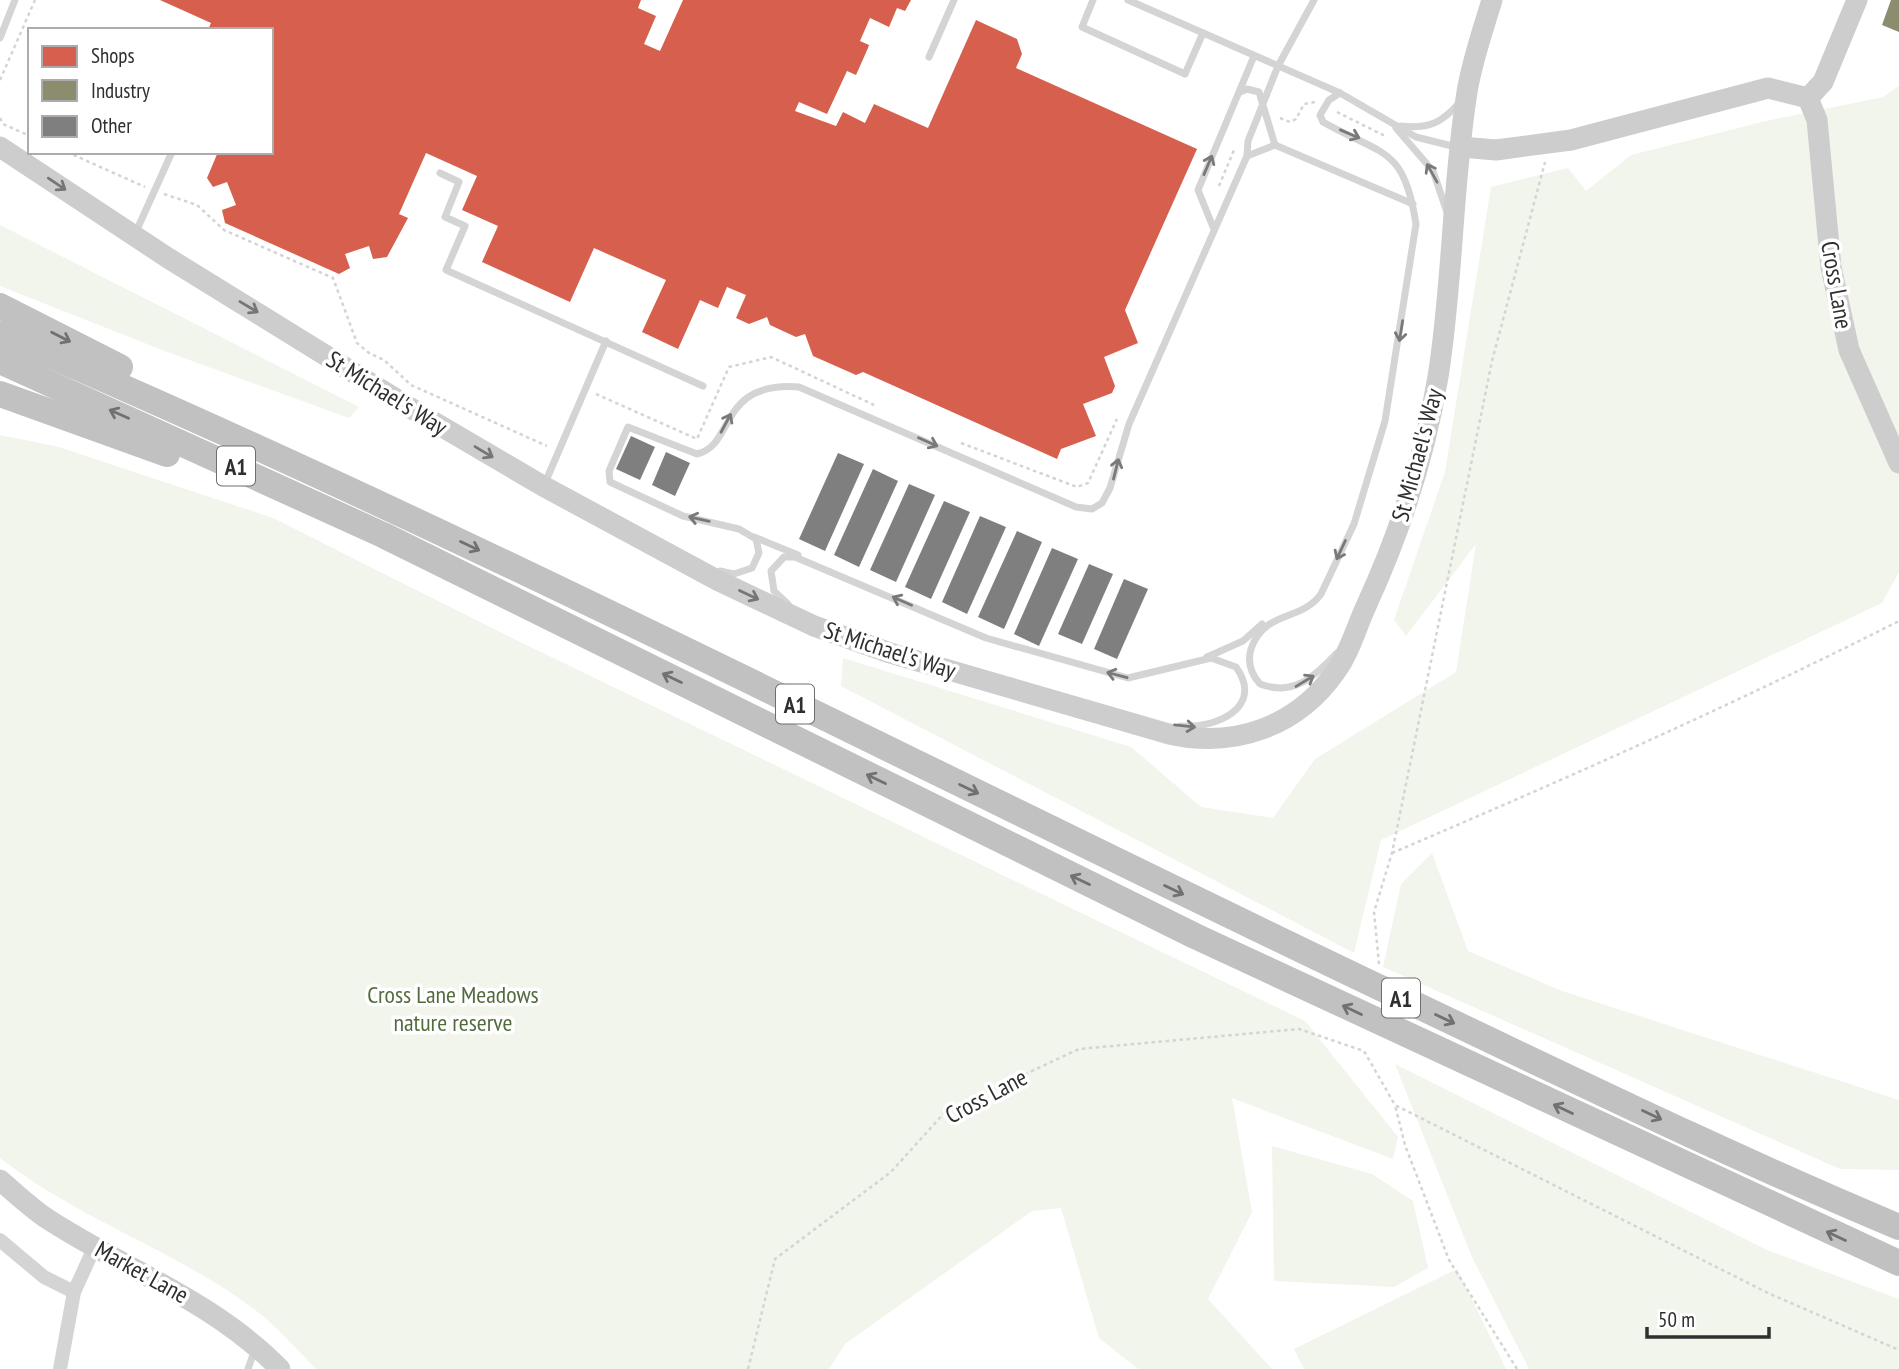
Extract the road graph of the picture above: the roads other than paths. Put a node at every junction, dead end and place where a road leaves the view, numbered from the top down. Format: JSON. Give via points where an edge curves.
{"nodes":[{"id":1,"x":15,"y":0,"type":"edge"},
{"id":2,"x":954,"y":0,"type":"edge"},
{"id":3,"x":1093,"y":0,"type":"edge"},
{"id":4,"x":1128,"y":0,"type":"edge"},
{"id":5,"x":1314,"y":0,"type":"edge"},
{"id":6,"x":1485,"y":0,"type":"edge"},
{"id":7,"x":1492,"y":0,"type":"edge"},
{"id":8,"x":1857,"y":0,"type":"edge"},
{"id":9,"x":1485,"y":25,"type":"junction"},
{"id":10,"x":1203,"y":33,"type":"junction"},
{"id":11,"x":0,"y":38,"type":"edge"},
{"id":12,"x":1254,"y":56,"type":"junction"},
{"id":13,"x":929,"y":57,"type":"dead end"},
{"id":14,"x":1278,"y":66,"type":"junction"},
{"id":15,"x":1467,"y":90,"type":"junction"},
{"id":16,"x":1239,"y":92,"type":"junction"},
{"id":17,"x":1340,"y":93,"type":"junction"},
{"id":18,"x":1808,"y":98,"type":"junction"},
{"id":19,"x":1262,"y":111,"type":"junction"},
{"id":20,"x":1393,"y":124,"type":"junction"},
{"id":21,"x":1275,"y":145,"type":"junction"},
{"id":22,"x":1,"y":147,"type":"edge"},
{"id":23,"x":1461,"y":147,"type":"junction"},
{"id":24,"x":171,"y":154,"type":"edge"},
{"id":25,"x":1247,"y":156,"type":"junction"},
{"id":26,"x":440,"y":173,"type":"dead end"},
{"id":27,"x":1413,"y":204,"type":"junction"},
{"id":28,"x":1213,"y":228,"type":"junction"},
{"id":29,"x":1453,"y":231,"type":"junction"},
{"id":30,"x":134,"y":236,"type":"junction"},
{"id":31,"x":0,"y":306,"type":"edge"},
{"id":32,"x":0,"y":334,"type":"edge"},
{"id":33,"x":606,"y":341,"type":"junction"},
{"id":34,"x":0,"y":361,"type":"edge"},
{"id":35,"x":702,"y":386,"type":"dead end"},
{"id":36,"x":0,"y":394,"type":"edge"},
{"id":37,"x":1899,"y":464,"type":"edge"},
{"id":38,"x":543,"y":486,"type":"junction"},
{"id":39,"x":408,"y":517,"type":"junction"},
{"id":40,"x":752,"y":536,"type":"junction"},
{"id":41,"x":659,"y":549,"type":"junction"},
{"id":42,"x":808,"y":560,"type":"junction"},
{"id":43,"x":468,"y":579,"type":"junction"},
{"id":44,"x":1282,"y":615,"type":"junction"},
{"id":45,"x":814,"y":626,"type":"junction"},
{"id":46,"x":1350,"y":641,"type":"junction"},
{"id":47,"x":1200,"y":660,"type":"junction"},
{"id":48,"x":1117,"y":718,"type":"junction"},
{"id":49,"x":0,"y":1180,"type":"edge"},
{"id":50,"x":1899,"y":1227,"type":"edge"},
{"id":51,"x":0,"y":1240,"type":"edge"},
{"id":52,"x":94,"y":1246,"type":"junction"},
{"id":53,"x":1899,"y":1263,"type":"edge"},
{"id":54,"x":74,"y":1292,"type":"junction"},
{"id":55,"x":257,"y":1345,"type":"junction"},
{"id":56,"x":60,"y":1369,"type":"edge"},
{"id":57,"x":248,"y":1369,"type":"edge"},
{"id":58,"x":280,"y":1369,"type":"edge"}],
"edges":[{"from":1,"to":11,"type":"lane"},
{"from":2,"to":13,"type":"lane"},
{"from":3,"to":10,"type":"lane","via":[[1082,27],[1185,74]]},
{"from":4,"to":10,"type":"lane"},
{"from":5,"to":14,"type":"lane"},
{"from":6,"to":9,"type":"lane"},
{"from":7,"to":9,"type":"street","name":"St Michael's Way"},
{"from":8,"to":18,"type":"street","via":[[1823,82]]},
{"from":9,"to":15,"type":"street","name":"St Michael's Way"},
{"from":10,"to":12,"type":"lane"},
{"from":12,"to":14,"type":"lane"},
{"from":12,"to":16,"type":"lane"},
{"from":14,"to":17,"type":"lane"},
{"from":14,"to":19,"type":"lane"},
{"from":15,"to":20,"type":"lane","via":[[1444,119],[1432,126]]},
{"from":15,"to":23,"type":"street","name":"St Michael's Way"},
{"from":16,"to":19,"type":"lane","via":[[1259,92]]},
{"from":28,"to":16,"type":"lane","one_way":true,"via":[[1200,199],[1200,181]]},
{"from":17,"to":20,"type":"lane"},
{"from":17,"to":27,"type":"lane","one_way":true,"via":[[1324,106],[1323,122],[1373,145],[1394,161],[1404,174]]},
{"from":18,"to":23,"type":"street","via":[[1768,88],[1546,144],[1496,150]]},
{"from":18,"to":37,"type":"street","name":"Cross Lane","via":[[1817,120],[1831,267],[1849,350]]},
{"from":19,"to":21,"type":"lane"},
{"from":19,"to":25,"type":"lane","via":[[1248,141]]},
{"from":20,"to":23,"type":"lane","via":[[1432,142]]},
{"from":29,"to":20,"type":"lane","one_way":true,"via":[[1433,171]]},
{"from":21,"to":25,"type":"lane"},
{"from":21,"to":27,"type":"lane"},
{"from":22,"to":30,"type":"street","name":"St Michael's Way","one_way":true},
{"from":23,"to":29,"type":"street","name":"St Michael's Way"},
{"from":24,"to":30,"type":"lane"},
{"from":25,"to":28,"type":"lane"},
{"from":26,"to":33,"type":"lane","via":[[459,182],[445,217],[465,226],[446,270]]},
{"from":27,"to":44,"type":"lane","one_way":true,"via":[[1416,224],[1391,396],[1354,524],[1321,594],[1305,609]]},
{"from":40,"to":28,"type":"lane","one_way":true,"via":[[683,516],[610,482],[609,471],[628,427],[684,451],[703,453],[745,399],[766,389],[799,387],[1076,507],[1098,507],[1110,488],[1129,424]]},
{"from":29,"to":46,"type":"street","name":"St Michael's Way","via":[[1438,375],[1420,457],[1379,577]]},
{"from":30,"to":38,"type":"street","name":"St Michael's Way","one_way":true},
{"from":31,"to":39,"type":"highway","one_way":true,"via":[[265,438]]},
{"from":32,"to":39,"type":"highway","number":"A1"},
{"from":33,"to":35,"type":"lane"},
{"from":33,"to":38,"type":"lane"},
{"from":43,"to":34,"type":"highway","number":"A1","one_way":true,"via":[[371,529]]},
{"from":36,"to":43,"type":"highway","via":[[148,446],[370,547]]},
{"from":38,"to":41,"type":"street","name":"St Michael's Way"},
{"from":39,"to":50,"type":"highway","number":"A1","one_way":true,"via":[[1514,1052]]},
{"from":40,"to":41,"type":"lane","via":[[759,553],[744,573],[722,572]]},
{"from":40,"to":42,"type":"lane"},
{"from":41,"to":45,"type":"street","name":"St Michael's Way","one_way":true},
{"from":42,"to":45,"type":"lane","via":[[784,557],[773,565],[771,581],[774,591]]},
{"from":47,"to":42,"type":"lane","one_way":true,"via":[[1128,678],[986,638]]},
{"from":53,"to":43,"type":"highway","number":"A1","one_way":true,"via":[[1195,936]]},
{"from":44,"to":46,"type":"lane","one_way":true,"via":[[1258,634],[1250,654],[1251,670],[1260,684],[1279,689],[1301,685]]},
{"from":44,"to":47,"type":"lane","via":[[1243,641]]},
{"from":45,"to":48,"type":"street","name":"St Michael's Way","via":[[890,653]]},
{"from":46,"to":48,"type":"street","name":"St Michael's Way","via":[[1338,669],[1309,705],[1277,724],[1204,740]]},
{"from":48,"to":47,"type":"lane","one_way":true,"via":[[1200,727],[1227,717],[1244,694],[1241,674],[1229,662]]},
{"from":49,"to":52,"type":"street","name":"Market Lane","via":[[45,1217]]},
{"from":51,"to":54,"type":"street","via":[[44,1277]]},
{"from":52,"to":54,"type":"street"},
{"from":52,"to":55,"type":"street","name":"Market Lane","via":[[198,1303]]},
{"from":54,"to":56,"type":"street"},
{"from":55,"to":57,"type":"lane"},
{"from":55,"to":58,"type":"street","name":"Market Lane"}]}
